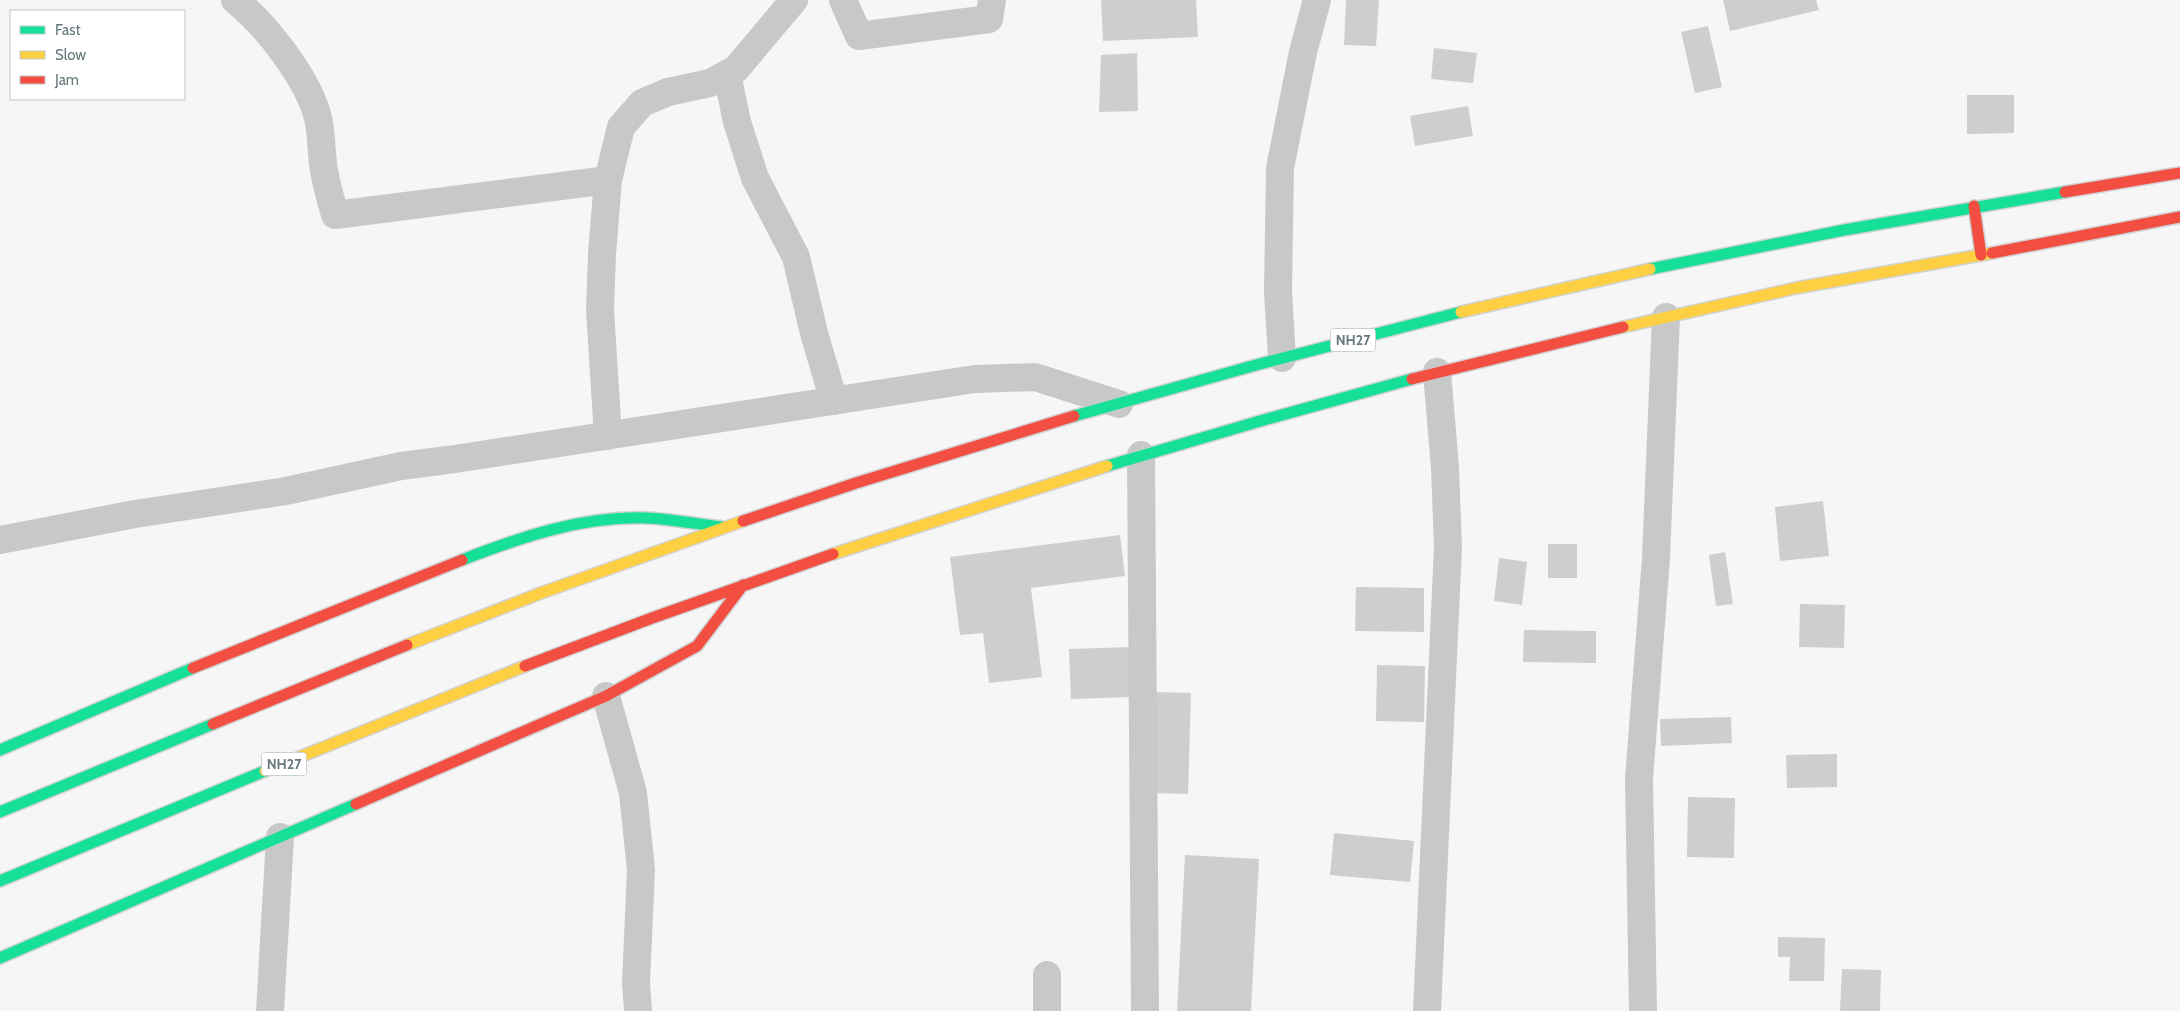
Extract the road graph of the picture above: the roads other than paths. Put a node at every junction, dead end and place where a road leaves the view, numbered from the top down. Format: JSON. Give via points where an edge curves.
{"nodes":[{"id":1,"x":235,"y":0,"type":"edge"},
{"id":2,"x":794,"y":0,"type":"edge"},
{"id":3,"x":843,"y":0,"type":"edge"},
{"id":4,"x":992,"y":0,"type":"edge"},
{"id":5,"x":1317,"y":0,"type":"edge"},
{"id":6,"x":727,"y":74,"type":"junction"},
{"id":7,"x":2180,"y":173,"type":"edge"},
{"id":8,"x":608,"y":180,"type":"junction"},
{"id":9,"x":1974,"y":206,"type":"junction"},
{"id":10,"x":2180,"y":217,"type":"edge"},
{"id":11,"x":1981,"y":255,"type":"junction"},
{"id":12,"x":1666,"y":317,"type":"junction"},
{"id":13,"x":1282,"y":358,"type":"junction"},
{"id":14,"x":1437,"y":372,"type":"junction"},
{"id":15,"x":834,"y":401,"type":"junction"},
{"id":16,"x":1119,"y":404,"type":"junction"},
{"id":17,"x":608,"y":436,"type":"junction"},
{"id":18,"x":1141,"y":455,"type":"junction"},
{"id":19,"x":722,"y":527,"type":"junction"},
{"id":20,"x":0,"y":540,"type":"edge"},
{"id":21,"x":743,"y":585,"type":"junction"},
{"id":22,"x":606,"y":696,"type":"junction"},
{"id":23,"x":0,"y":750,"type":"edge"},
{"id":24,"x":0,"y":812,"type":"edge"},
{"id":25,"x":280,"y":837,"type":"junction"},
{"id":26,"x":0,"y":881,"type":"edge"},
{"id":27,"x":0,"y":958,"type":"edge"},
{"id":28,"x":1047,"y":975,"type":"dead end"},
{"id":29,"x":270,"y":1011,"type":"edge"},
{"id":30,"x":638,"y":1011,"type":"edge"},
{"id":31,"x":1047,"y":1011,"type":"edge"},
{"id":32,"x":1144,"y":1011,"type":"edge"},
{"id":33,"x":1427,"y":1011,"type":"edge"},
{"id":34,"x":1643,"y":1011,"type":"edge"}],
"edges":[{"from":1,"to":8,"type":"street","via":[[268,33],[303,84],[318,117],[324,172],[335,216]]},
{"from":2,"to":6,"type":"street","via":[[736,69]]},
{"from":3,"to":4,"type":"street","via":[[859,36],[989,19]]},
{"from":5,"to":13,"type":"street","via":[[1280,168],[1278,291]]},
{"from":6,"to":8,"type":"street","via":[[710,83],[668,92],[642,102],[621,127]]},
{"from":6,"to":15,"type":"street","via":[[737,122],[755,178],[796,257]]},
{"from":7,"to":9,"type":"main road","number":"NH27"},
{"from":8,"to":17,"type":"street","via":[[600,310]]},
{"from":9,"to":11,"type":"main road"},
{"from":9,"to":13,"type":"main road","number":"NH27","via":[[1612,278]]},
{"from":10,"to":11,"type":"main road","number":"NH27"},
{"from":11,"to":12,"type":"main road","number":"NH27","via":[[1802,287]]},
{"from":12,"to":14,"type":"main road","number":"NH27"},
{"from":12,"to":34,"type":"street","via":[[1656,558],[1639,779]]},
{"from":13,"to":16,"type":"main road","number":"NH27"},
{"from":14,"to":18,"type":"main road","number":"NH27"},
{"from":14,"to":33,"type":"street","via":[[1448,546]]},
{"from":15,"to":16,"type":"street","via":[[975,379],[1036,377]]},
{"from":15,"to":17,"type":"street"},
{"from":16,"to":19,"type":"main road","number":"NH27"},
{"from":17,"to":20,"type":"street","via":[[401,466],[304,487]]},
{"from":18,"to":21,"type":"main road","number":"NH27","via":[[917,525]]},
{"from":18,"to":32,"type":"street"},
{"from":19,"to":23,"type":"main road","via":[[646,518],[586,521],[516,538],[137,690]]},
{"from":19,"to":24,"type":"main road","number":"NH27","via":[[547,589]]},
{"from":21,"to":22,"type":"main road","via":[[697,646]]},
{"from":21,"to":26,"type":"main road","number":"NH27","via":[[570,649]]},
{"from":22,"to":25,"type":"main road"},
{"from":22,"to":30,"type":"street","via":[[634,802],[640,870]]},
{"from":25,"to":27,"type":"main road"},
{"from":25,"to":29,"type":"street"},
{"from":28,"to":31,"type":"street"}]}
